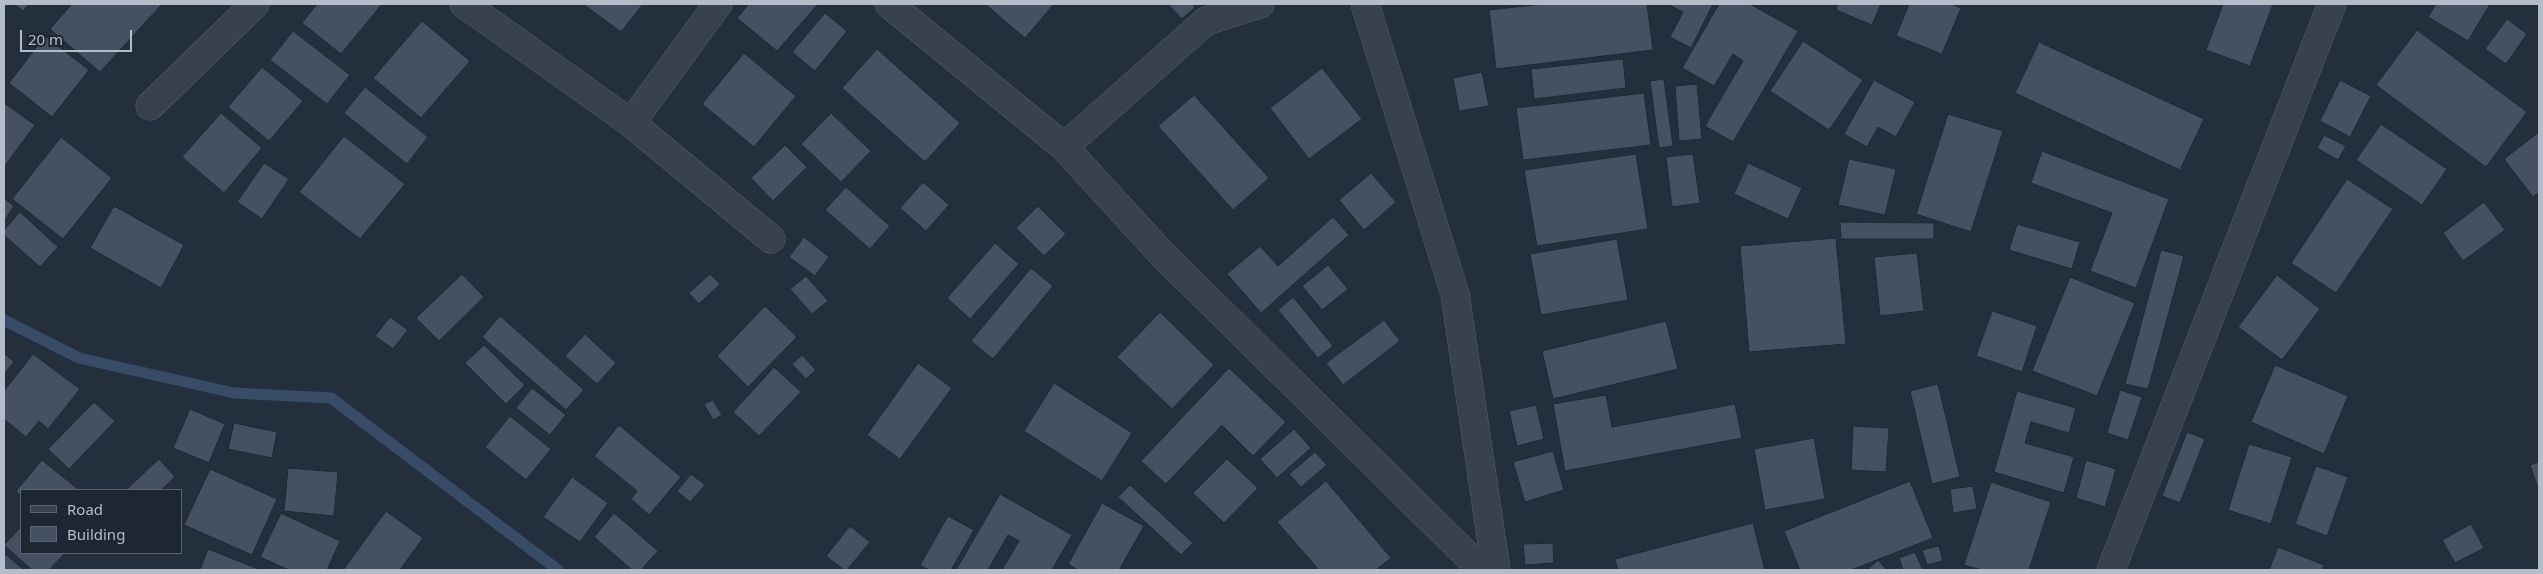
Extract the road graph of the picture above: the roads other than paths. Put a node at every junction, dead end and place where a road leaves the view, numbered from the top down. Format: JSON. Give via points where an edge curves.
{"nodes":[{"id":1,"x":254,"y":4,"type":"edge"},
{"id":2,"x":464,"y":4,"type":"edge"},
{"id":3,"x":718,"y":4,"type":"edge"},
{"id":4,"x":889,"y":4,"type":"edge"},
{"id":5,"x":1260,"y":4,"type":"edge"},
{"id":6,"x":1365,"y":4,"type":"edge"},
{"id":7,"x":2332,"y":4,"type":"edge"},
{"id":8,"x":150,"y":106,"type":"dead end"},
{"id":9,"x":631,"y":123,"type":"junction"},
{"id":10,"x":1064,"y":147,"type":"junction"},
{"id":11,"x":771,"y":239,"type":"dead end"},
{"id":12,"x":1482,"y":570,"type":"edge"},
{"id":13,"x":1496,"y":570,"type":"edge"},
{"id":14,"x":2111,"y":570,"type":"edge"}],
"edges":[{"from":1,"to":8,"type":"street"},
{"from":2,"to":9,"type":"street"},
{"from":3,"to":9,"type":"street"},
{"from":4,"to":10,"type":"street"},
{"from":5,"to":10,"type":"street","via":[[1206,21]]},
{"from":6,"to":13,"type":"street","via":[[1455,294]]},
{"from":7,"to":14,"type":"street"},
{"from":9,"to":11,"type":"street"},
{"from":10,"to":12,"type":"street","via":[[1162,254]]}]}
